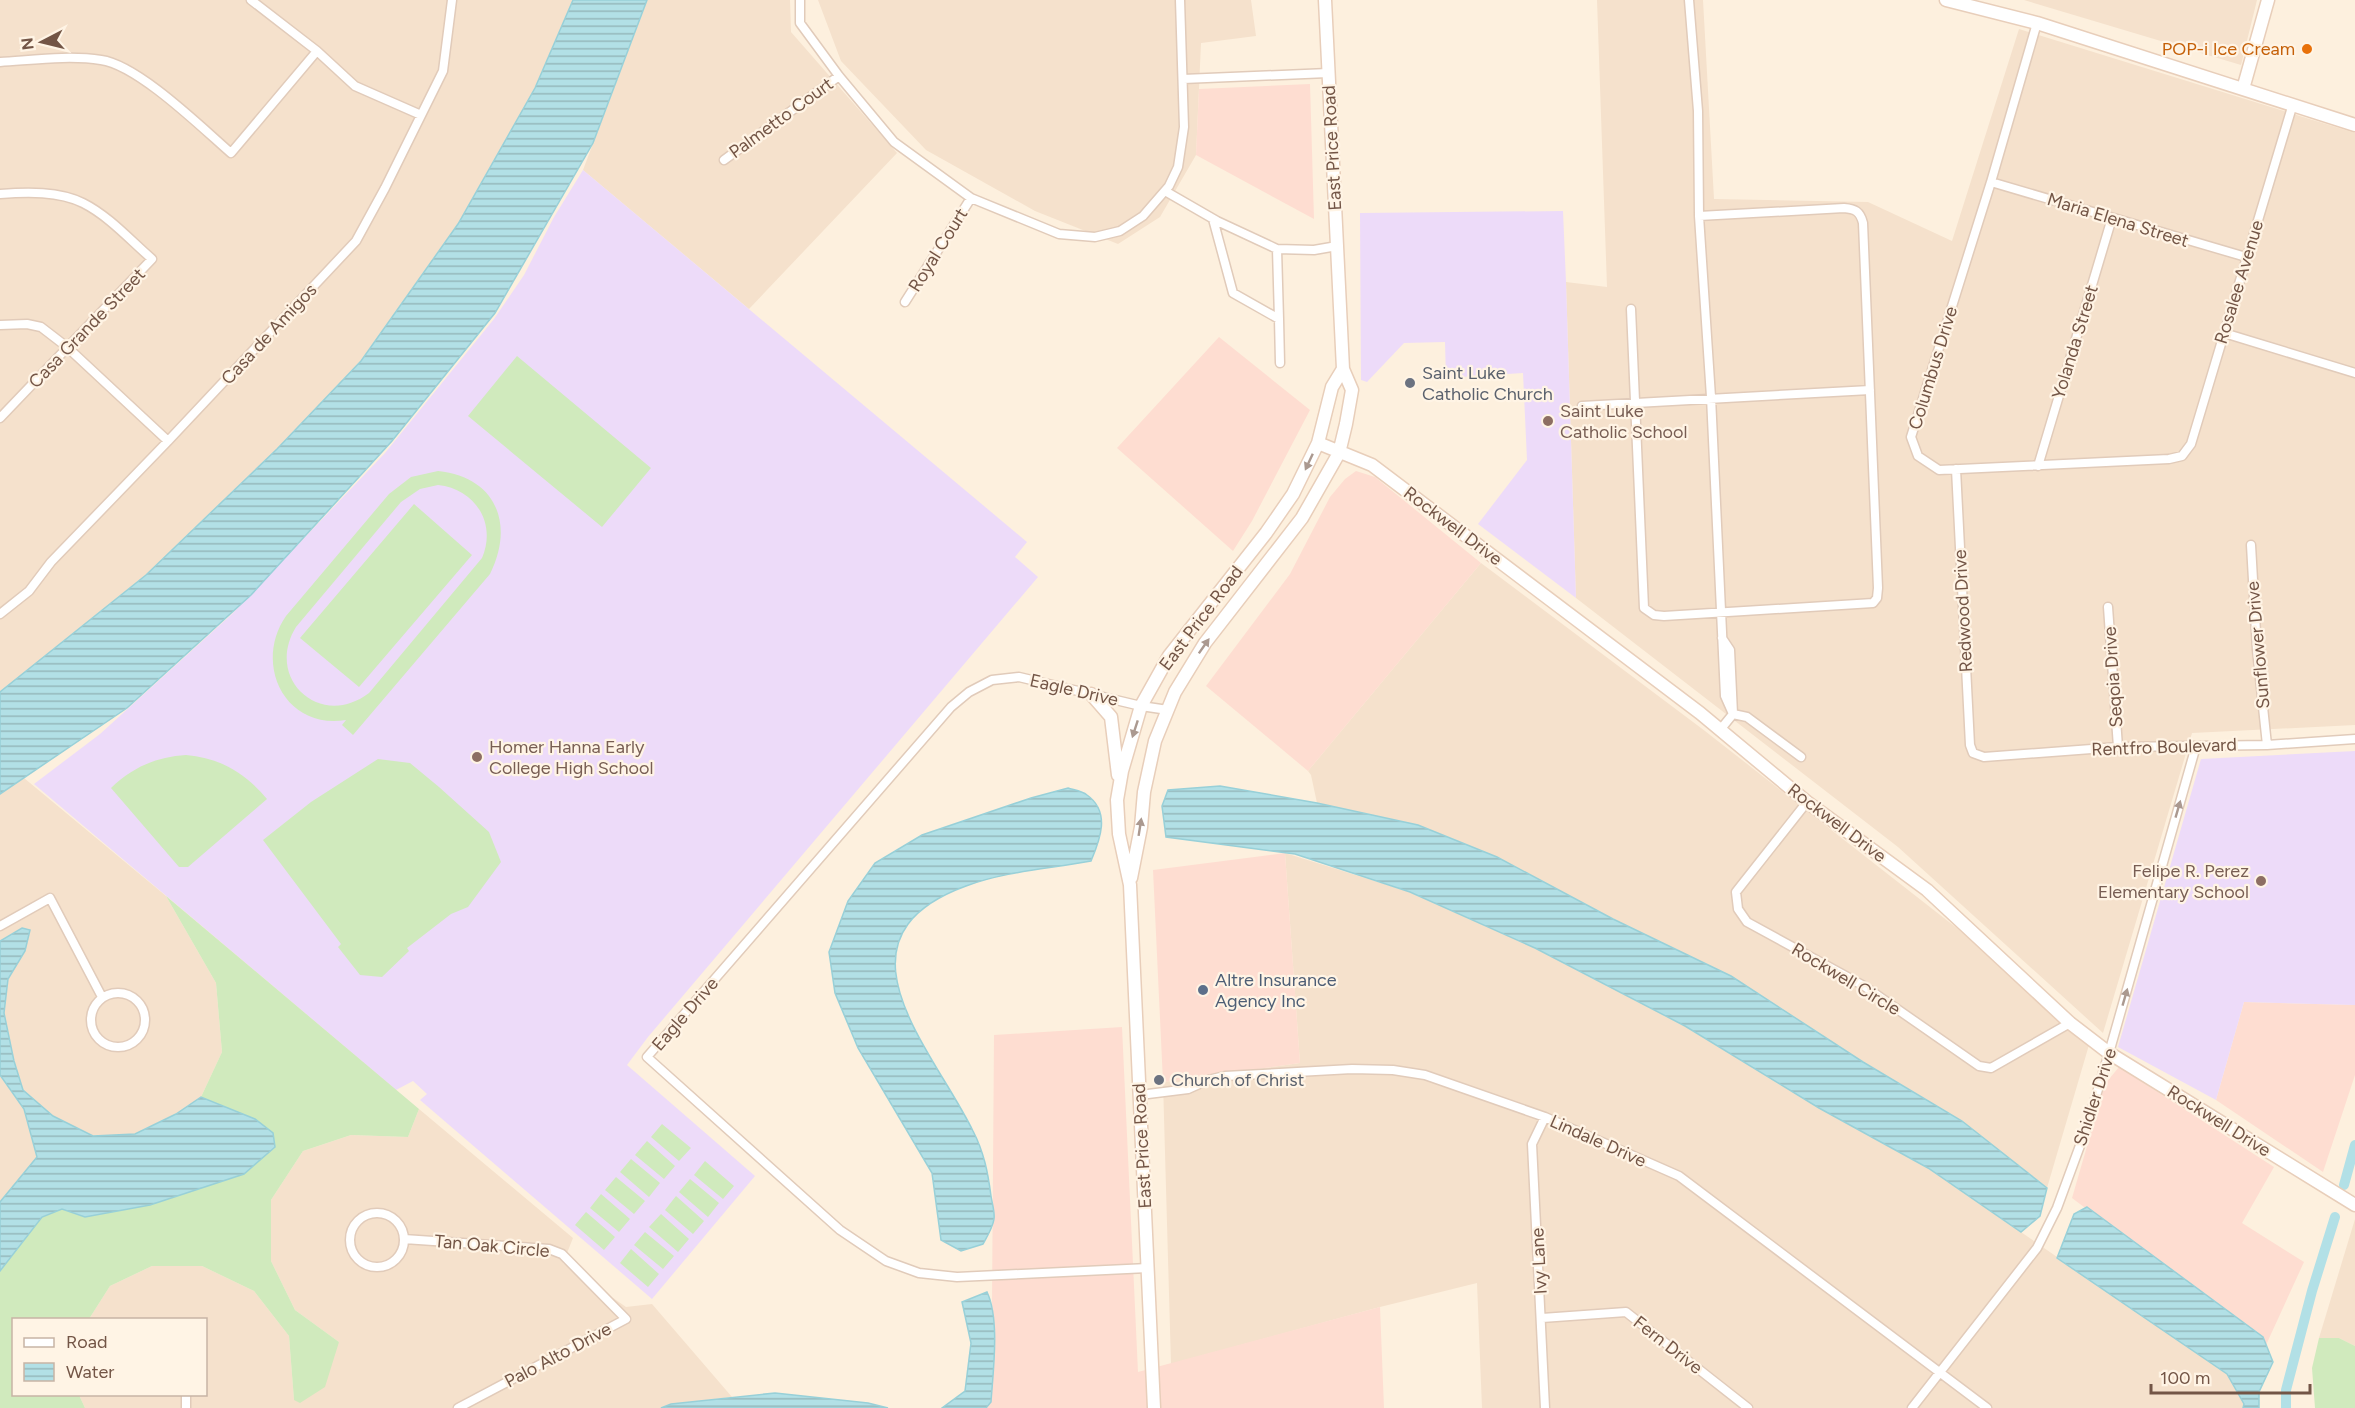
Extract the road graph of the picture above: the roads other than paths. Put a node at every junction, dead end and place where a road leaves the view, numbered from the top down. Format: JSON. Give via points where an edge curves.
{"nodes":[{"id":1,"x":251,"y":0,"type":"edge"},
{"id":2,"x":452,"y":0,"type":"edge"},
{"id":3,"x":800,"y":0,"type":"edge"},
{"id":4,"x":1180,"y":0,"type":"edge"},
{"id":5,"x":1325,"y":0,"type":"edge"},
{"id":6,"x":1689,"y":0,"type":"edge"},
{"id":7,"x":1946,"y":0,"type":"edge"},
{"id":8,"x":2268,"y":0,"type":"edge"},
{"id":9,"x":2037,"y":23,"type":"junction"},
{"id":10,"x":317,"y":51,"type":"junction"},
{"id":11,"x":0,"y":62,"type":"edge"},
{"id":12,"x":1328,"y":73,"type":"junction"},
{"id":13,"x":838,"y":76,"type":"junction"},
{"id":14,"x":1183,"y":79,"type":"junction"},
{"id":15,"x":2243,"y":89,"type":"junction"},
{"id":16,"x":2292,"y":107,"type":"junction"},
{"id":17,"x":421,"y":115,"type":"junction"},
{"id":18,"x":2355,"y":125,"type":"edge"},
{"id":19,"x":724,"y":160,"type":"dead end"},
{"id":20,"x":1990,"y":182,"type":"junction"},
{"id":21,"x":1164,"y":191,"type":"junction"},
{"id":22,"x":0,"y":194,"type":"edge"},
{"id":23,"x":971,"y":198,"type":"junction"},
{"id":24,"x":1700,"y":216,"type":"junction"},
{"id":25,"x":2112,"y":218,"type":"junction"},
{"id":26,"x":1213,"y":219,"type":"junction"},
{"id":27,"x":1337,"y":246,"type":"junction"},
{"id":28,"x":1277,"y":249,"type":"junction"},
{"id":29,"x":2246,"y":257,"type":"junction"},
{"id":30,"x":905,"y":302,"type":"dead end"},
{"id":31,"x":1631,"y":309,"type":"dead end"},
{"id":32,"x":1279,"y":319,"type":"junction"},
{"id":33,"x":0,"y":325,"type":"edge"},
{"id":34,"x":2224,"y":333,"type":"junction"},
{"id":35,"x":67,"y":347,"type":"junction"},
{"id":36,"x":1280,"y":363,"type":"dead end"},
{"id":37,"x":1343,"y":369,"type":"junction"},
{"id":38,"x":2355,"y":373,"type":"edge"},
{"id":39,"x":1870,"y":390,"type":"junction"},
{"id":40,"x":1711,"y":397,"type":"junction"},
{"id":41,"x":1634,"y":402,"type":"junction"},
{"id":42,"x":1582,"y":406,"type":"dead end"},
{"id":43,"x":0,"y":418,"type":"edge"},
{"id":44,"x":168,"y":441,"type":"junction"},
{"id":45,"x":1318,"y":443,"type":"junction"},
{"id":46,"x":1339,"y":453,"type":"junction"},
{"id":47,"x":2182,"y":456,"type":"joint"},
{"id":48,"x":2038,"y":466,"type":"junction"},
{"id":49,"x":1956,"y":469,"type":"junction"},
{"id":50,"x":2251,"y":545,"type":"dead end"},
{"id":51,"x":2108,"y":607,"type":"dead end"},
{"id":52,"x":1722,"y":612,"type":"junction"},
{"id":53,"x":0,"y":614,"type":"edge"},
{"id":54,"x":1091,"y":694,"type":"junction"},
{"id":55,"x":1142,"y":706,"type":"junction"},
{"id":56,"x":1168,"y":710,"type":"junction"},
{"id":57,"x":1733,"y":714,"type":"junction"},
{"id":58,"x":1720,"y":730,"type":"junction"},
{"id":59,"x":2355,"y":739,"type":"edge"},
{"id":60,"x":2267,"y":745,"type":"junction"},
{"id":61,"x":2196,"y":746,"type":"junction"},
{"id":62,"x":2118,"y":747,"type":"junction"},
{"id":63,"x":1973,"y":753,"type":"joint"},
{"id":64,"x":1802,"y":757,"type":"dead end"},
{"id":65,"x":1120,"y":786,"type":"junction"},
{"id":66,"x":1807,"y":802,"type":"junction"},
{"id":67,"x":1130,"y":885,"type":"junction"},
{"id":68,"x":0,"y":926,"type":"edge"},
{"id":69,"x":102,"y":997,"type":"junction"},
{"id":70,"x":2070,"y":1023,"type":"junction"},
{"id":71,"x":2109,"y":1053,"type":"junction"},
{"id":72,"x":1140,"y":1095,"type":"junction"},
{"id":73,"x":1545,"y":1117,"type":"junction"},
{"id":74,"x":2355,"y":1205,"type":"edge"},
{"id":75,"x":404,"y":1239,"type":"junction"},
{"id":76,"x":1148,"y":1268,"type":"junction"},
{"id":77,"x":1542,"y":1318,"type":"junction"},
{"id":78,"x":626,"y":1319,"type":"joint"},
{"id":79,"x":1940,"y":1371,"type":"junction"},
{"id":80,"x":458,"y":1408,"type":"edge"},
{"id":81,"x":1154,"y":1408,"type":"edge"},
{"id":82,"x":1545,"y":1408,"type":"edge"},
{"id":83,"x":1748,"y":1408,"type":"edge"},
{"id":84,"x":1911,"y":1408,"type":"edge"},
{"id":85,"x":1987,"y":1408,"type":"edge"}],
"edges":[{"from":1,"to":10,"type":"street"},
{"from":2,"to":17,"type":"street","name":"Casa de Amigos","via":[[443,71]]},
{"from":3,"to":13,"type":"street","via":[[801,23]]},
{"from":4,"to":14,"type":"street"},
{"from":5,"to":12,"type":"main road","name":"East Price Road"},
{"from":6,"to":24,"type":"street","via":[[1698,111]]},
{"from":7,"to":9,"type":"main road"},
{"from":8,"to":15,"type":"main road"},
{"from":9,"to":15,"type":"main road"},
{"from":9,"to":20,"type":"street","name":"Columbus Drive"},
{"from":10,"to":11,"type":"street","via":[[231,153],[131,70],[103,60],[78,58]]},
{"from":10,"to":17,"type":"street","via":[[355,86]]},
{"from":12,"to":14,"type":"street"},
{"from":12,"to":27,"type":"main road","name":"East Price Road"},
{"from":13,"to":19,"type":"street","name":"Palmetto Court"},
{"from":13,"to":23,"type":"street","via":[[894,142]]},
{"from":14,"to":21,"type":"street","via":[[1184,127],[1178,167]]},
{"from":15,"to":16,"type":"main road"},
{"from":16,"to":18,"type":"main road"},
{"from":16,"to":29,"type":"street","name":"Rosalee Avenue"},
{"from":17,"to":44,"type":"street","name":"Casa de Amigos","via":[[356,241]]},
{"from":20,"to":25,"type":"street","name":"Maria Elena Street"},
{"from":20,"to":49,"type":"street","name":"Columbus Drive","via":[[1911,436],[1918,456],[1939,470]]},
{"from":21,"to":23,"type":"street","via":[[1143,216],[1120,231],[1095,237],[1059,234]]},
{"from":21,"to":26,"type":"street"},
{"from":22,"to":35,"type":"street","name":"Casa Grande Street","via":[[54,194],[83,203],[152,260]]},
{"from":23,"to":30,"type":"street","name":"Royal Court"},
{"from":24,"to":39,"type":"street","via":[[1844,208],[1858,212],[1863,223]]},
{"from":24,"to":40,"type":"street"},
{"from":25,"to":29,"type":"street","name":"Maria Elena Street"},
{"from":25,"to":48,"type":"street","name":"Yolanda Street"},
{"from":26,"to":28,"type":"street"},
{"from":26,"to":32,"type":"street","via":[[1233,293]]},
{"from":27,"to":28,"type":"street"},
{"from":27,"to":37,"type":"main road","name":"East Price Road"},
{"from":28,"to":32,"type":"street"},
{"from":29,"to":34,"type":"street","name":"Rosalee Avenue"},
{"from":31,"to":41,"type":"street"},
{"from":32,"to":36,"type":"street"},
{"from":33,"to":35,"type":"street","via":[[41,327]]},
{"from":34,"to":38,"type":"street"},
{"from":34,"to":47,"type":"street","name":"Rosalee Avenue","via":[[2191,444]]},
{"from":35,"to":43,"type":"street","name":"Casa Grande Street"},
{"from":35,"to":44,"type":"street"},
{"from":37,"to":45,"type":"main road","name":"East Price Road","via":[[1332,387]]},
{"from":37,"to":46,"type":"main road","name":"East Price Road","via":[[1352,390]]},
{"from":39,"to":40,"type":"street"},
{"from":39,"to":52,"type":"street","via":[[1877,598],[1866,605]]},
{"from":40,"to":41,"type":"street"},
{"from":40,"to":52,"type":"street"},
{"from":41,"to":42,"type":"street"},
{"from":41,"to":52,"type":"street","via":[[1644,608],[1664,616]]},
{"from":44,"to":53,"type":"street","name":"Casa de Amigos","via":[[51,562],[29,591]]},
{"from":45,"to":46,"type":"main road","name":"Rockwell Drive"},
{"from":45,"to":55,"type":"main road","name":"East Price Road","one_way":true,"via":[[1293,494],[1169,656]]},
{"from":56,"to":46,"type":"main road","name":"East Price Road","one_way":true,"via":[[1206,644],[1302,518]]},
{"from":46,"to":58,"type":"main road","name":"Rockwell Drive","via":[[1372,465]]},
{"from":47,"to":48,"type":"street","name":"Columbus Drive"},
{"from":48,"to":49,"type":"street","name":"Columbus Drive"},
{"from":49,"to":63,"type":"street","name":"Redwood Drive"},
{"from":50,"to":60,"type":"street","name":"Sunflower Drive"},
{"from":51,"to":62,"type":"street","name":"Seqoia Drive"},
{"from":52,"to":57,"type":"street","via":[[1722,637],[1730,650]]},
{"from":54,"to":55,"type":"street","name":"Eagle Drive"},
{"from":54,"to":65,"type":"main road","via":[[1111,717]]},
{"from":54,"to":76,"type":"street","name":"Eagle Drive","via":[[1019,677],[992,680],[969,692],[943,716],[648,1057],[840,1230],[886,1261],[919,1273],[957,1277]]},
{"from":55,"to":56,"type":"street","name":"Eagle Drive"},
{"from":55,"to":65,"type":"main road","name":"East Price Road","one_way":true},
{"from":67,"to":56,"type":"main road","name":"East Price Road","one_way":true,"via":[[1147,775]]},
{"from":57,"to":58,"type":"street"},
{"from":57,"to":64,"type":"street","via":[[1747,717]]},
{"from":58,"to":66,"type":"main road","name":"Rockwell Drive"},
{"from":59,"to":60,"type":"street","name":"Rentfro Boulevard"},
{"from":60,"to":61,"type":"street","name":"Rentfro Boulevard"},
{"from":61,"to":62,"type":"street","name":"Rentfro Boulevard"},
{"from":71,"to":61,"type":"street","name":"Shidler Drive","one_way":true},
{"from":62,"to":63,"type":"street","name":"Rentfro Boulevard","via":[[1984,757]]},
{"from":65,"to":67,"type":"main road","name":"East Price Road","via":[[1119,834]]},
{"from":66,"to":70,"type":"main road","name":"Rockwell Drive","via":[[1927,890]]},
{"from":66,"to":70,"type":"street","name":"Rockwell Circle","via":[[1736,891],[1738,909],[1747,922],[1864,986],[1979,1066],[1991,1068]]},
{"from":67,"to":72,"type":"main road","name":"East Price Road"},
{"from":68,"to":69,"type":"street","via":[[50,898]]},
{"from":69,"to":69,"type":"street","via":[[90,1020],[96,1036],[119,1047],[135,1041],[145,1025],[142,1007],[136,999],[119,992]]},
{"from":70,"to":71,"type":"main road","name":"Rockwell Drive"},
{"from":71,"to":74,"type":"main road","name":"Rockwell Drive"},
{"from":71,"to":79,"type":"street","name":"Shidler Drive","via":[[2085,1132],[2049,1226],[2037,1248]]},
{"from":72,"to":73,"type":"street","name":"Lindale Drive","via":[[1188,1089],[1225,1076],[1393,1070],[1425,1075]]},
{"from":72,"to":76,"type":"main road","name":"East Price Road"},
{"from":73,"to":77,"type":"street","name":"Ivy Lane","via":[[1532,1144]]},
{"from":73,"to":79,"type":"street","name":"Lindale Drive","via":[[1678,1176]]},
{"from":75,"to":75,"type":"street","via":[[391,1217],[375,1213],[360,1219],[350,1241],[357,1258],[374,1267],[392,1263]]},
{"from":75,"to":78,"type":"street","name":"Tan Oak Circle","via":[[562,1254]]},
{"from":76,"to":81,"type":"main road","name":"East Price Road"},
{"from":77,"to":82,"type":"street","name":"Ivy Lane"},
{"from":77,"to":83,"type":"street","name":"Fern Drive","via":[[1626,1312]]},
{"from":78,"to":80,"type":"street","name":"Palo Alto Drive"},
{"from":79,"to":84,"type":"street","name":"Shidler Drive"},
{"from":79,"to":85,"type":"street","name":"Lindale Drive"}]}
